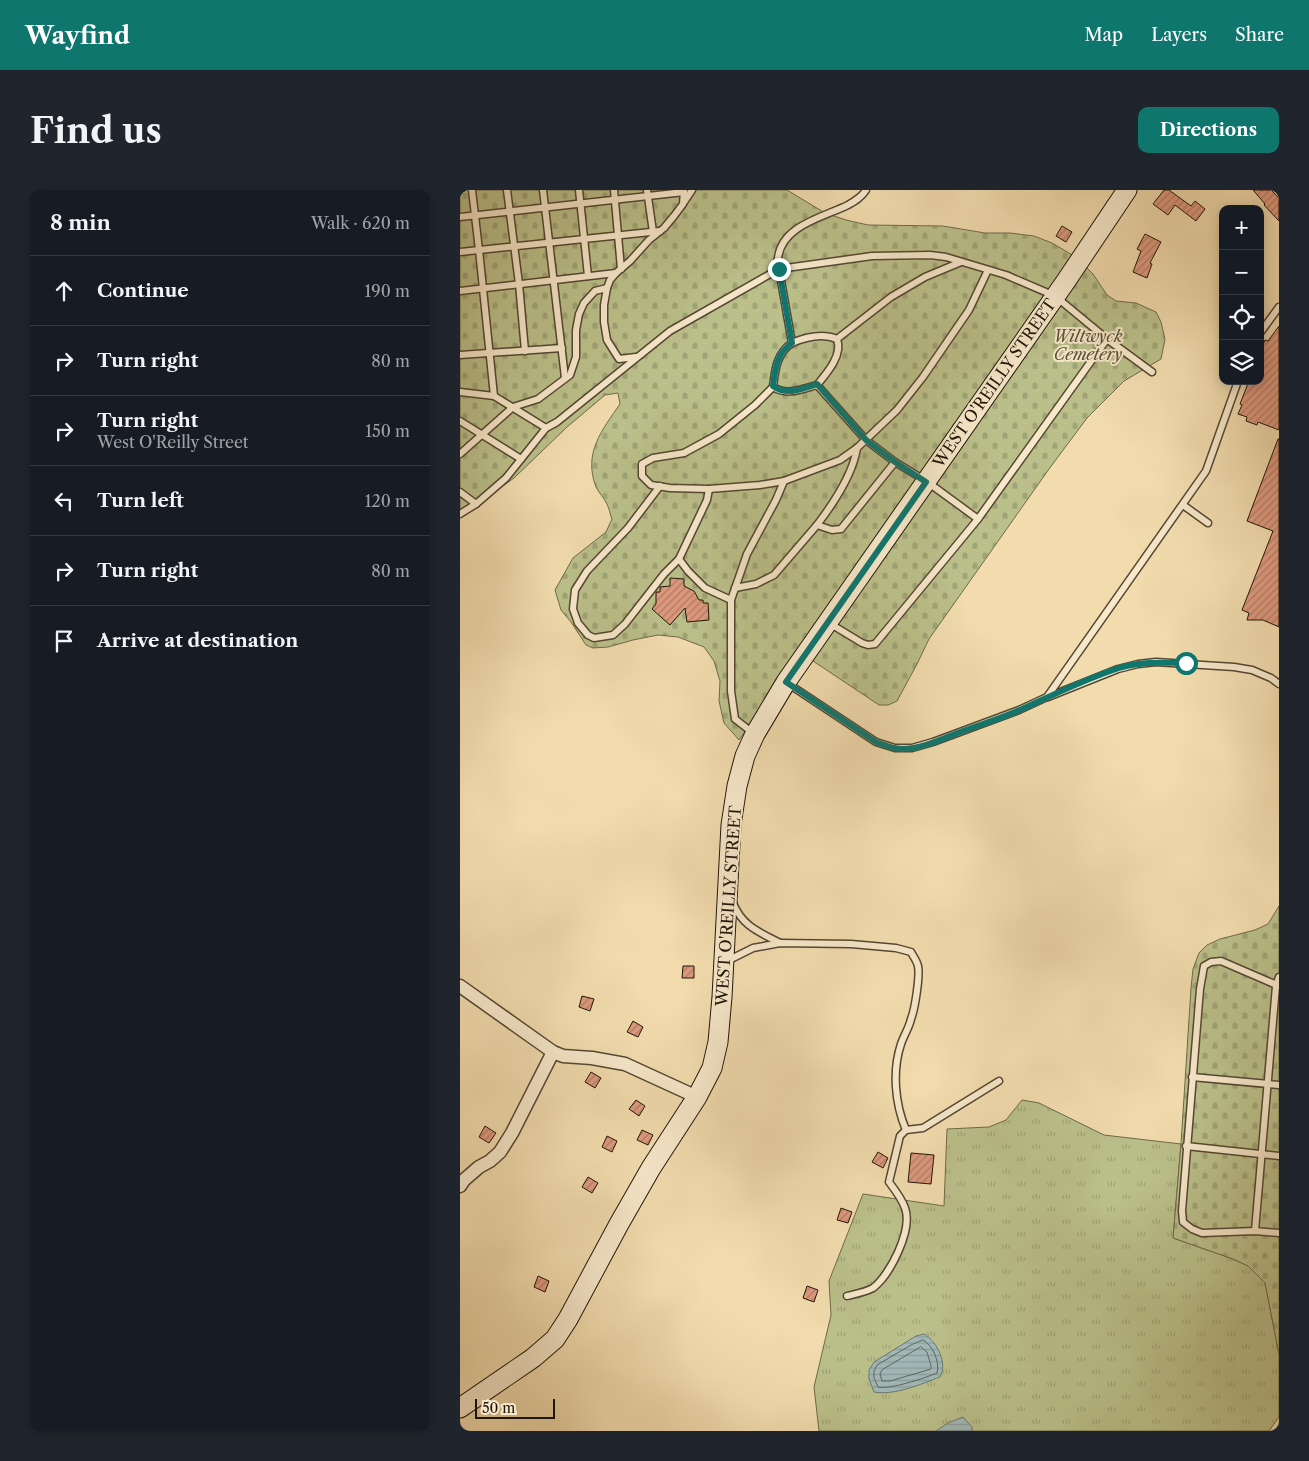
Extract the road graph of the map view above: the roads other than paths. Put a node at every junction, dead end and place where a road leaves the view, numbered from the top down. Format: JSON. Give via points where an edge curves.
{"nodes":[{"id":1,"x":472,"y":190,"type":"edge"},
{"id":2,"x":507,"y":190,"type":"edge"},
{"id":3,"x":543,"y":190,"type":"edge"},
{"id":4,"x":579,"y":190,"type":"edge"},
{"id":5,"x":614,"y":190,"type":"edge"},
{"id":6,"x":692,"y":190,"type":"edge"},
{"id":7,"x":866,"y":190,"type":"edge"},
{"id":8,"x":1127,"y":190,"type":"edge"},
{"id":9,"x":684,"y":191,"type":"edge"},
{"id":10,"x":648,"y":193,"type":"edge"},
{"id":11,"x":615,"y":199,"type":"junction"},
{"id":12,"x":580,"y":203,"type":"junction"},
{"id":13,"x":683,"y":204,"type":"junction"},
{"id":14,"x":545,"y":207,"type":"junction"},
{"id":15,"x":510,"y":211,"type":"junction"},
{"id":16,"x":475,"y":215,"type":"junction"},
{"id":17,"x":460,"y":217,"type":"edge"},
{"id":18,"x":656,"y":232,"type":"junction"},
{"id":19,"x":618,"y":236,"type":"junction"},
{"id":20,"x":584,"y":239,"type":"junction"},
{"id":21,"x":550,"y":243,"type":"junction"},
{"id":22,"x":513,"y":247,"type":"junction"},
{"id":23,"x":479,"y":250,"type":"junction"},
{"id":24,"x":460,"y":252,"type":"edge"},
{"id":25,"x":961,"y":262,"type":"junction"},
{"id":26,"x":779,"y":269,"type":"junction"},
{"id":27,"x":988,"y":270,"type":"junction"},
{"id":28,"x":618,"y":271,"type":"junction"},
{"id":29,"x":588,"y":276,"type":"junction"},
{"id":30,"x":553,"y":280,"type":"junction"},
{"id":31,"x":519,"y":284,"type":"junction"},
{"id":32,"x":483,"y":288,"type":"junction"},
{"id":33,"x":607,"y":288,"type":"junction"},
{"id":34,"x":460,"y":291,"type":"edge"},
{"id":35,"x":1054,"y":296,"type":"junction"},
{"id":36,"x":1279,"y":307,"type":"edge"},
{"id":37,"x":1264,"y":328,"type":"edge"},
{"id":38,"x":837,"y":339,"type":"junction"},
{"id":39,"x":1107,"y":339,"type":"junction"},
{"id":40,"x":792,"y":343,"type":"junction"},
{"id":41,"x":562,"y":348,"type":"junction"},
{"id":42,"x":525,"y":351,"type":"junction"},
{"id":43,"x":489,"y":353,"type":"junction"},
{"id":44,"x":460,"y":355,"type":"edge"},
{"id":45,"x":638,"y":357,"type":"junction"},
{"id":46,"x":1152,"y":372,"type":"dead end"},
{"id":47,"x":565,"y":378,"type":"junction"},
{"id":48,"x":817,"y":384,"type":"junction"},
{"id":49,"x":1237,"y":385,"type":"edge"},
{"id":50,"x":773,"y":386,"type":"junction"},
{"id":51,"x":460,"y":392,"type":"edge"},
{"id":52,"x":494,"y":396,"type":"junction"},
{"id":53,"x":513,"y":407,"type":"junction"},
{"id":54,"x":460,"y":421,"type":"edge"},
{"id":55,"x":546,"y":428,"type":"junction"},
{"id":56,"x":482,"y":435,"type":"junction"},
{"id":57,"x":866,"y":440,"type":"junction"},
{"id":58,"x":857,"y":448,"type":"junction"},
{"id":59,"x":460,"y":454,"type":"edge"},
{"id":60,"x":521,"y":459,"type":"junction"},
{"id":61,"x":895,"y":462,"type":"junction"},
{"id":62,"x":784,"y":481,"type":"junction"},
{"id":63,"x":926,"y":482,"type":"junction"},
{"id":64,"x":660,"y":486,"type":"junction"},
{"id":65,"x":709,"y":489,"type":"junction"},
{"id":66,"x":460,"y":492,"type":"edge"},
{"id":67,"x":476,"y":504,"type":"junction"},
{"id":68,"x":1183,"y":505,"type":"junction"},
{"id":69,"x":460,"y":514,"type":"edge"},
{"id":70,"x":978,"y":519,"type":"junction"},
{"id":71,"x":1208,"y":523,"type":"dead end"},
{"id":72,"x":817,"y":526,"type":"junction"},
{"id":73,"x":679,"y":558,"type":"junction"},
{"id":74,"x":736,"y":588,"type":"junction"},
{"id":75,"x":731,"y":600,"type":"junction"},
{"id":76,"x":828,"y":622,"type":"junction"},
{"id":77,"x":786,"y":682,"type":"junction"},
{"id":78,"x":1279,"y":684,"type":"edge"},
{"id":79,"x":1047,"y":697,"type":"junction"},
{"id":80,"x":755,"y":734,"type":"junction"},
{"id":81,"x":728,"y":890,"type":"junction"},
{"id":82,"x":780,"y":943,"type":"junction"},
{"id":83,"x":724,"y":963,"type":"junction"},
{"id":84,"x":1279,"y":977,"type":"edge"},
{"id":85,"x":460,"y":986,"type":"edge"},
{"id":86,"x":1278,"y":986,"type":"edge"},
{"id":87,"x":553,"y":1052,"type":"junction"},
{"id":88,"x":1192,"y":1077,"type":"junction"},
{"id":89,"x":999,"y":1080,"type":"dead end"},
{"id":90,"x":1268,"y":1084,"type":"junction"},
{"id":91,"x":1279,"y":1085,"type":"edge"},
{"id":92,"x":697,"y":1097,"type":"junction"},
{"id":93,"x":906,"y":1130,"type":"junction"},
{"id":94,"x":1186,"y":1146,"type":"junction"},
{"id":95,"x":1262,"y":1154,"type":"junction"},
{"id":96,"x":1279,"y":1156,"type":"edge"},
{"id":97,"x":460,"y":1186,"type":"edge"},
{"id":98,"x":1255,"y":1230,"type":"junction"},
{"id":99,"x":1279,"y":1233,"type":"edge"},
{"id":100,"x":847,"y":1296,"type":"dead end"},
{"id":101,"x":460,"y":1408,"type":"edge"}],
"edges":[{"from":1,"to":16,"type":"lane"},
{"from":2,"to":15,"type":"lane"},
{"from":3,"to":14,"type":"lane"},
{"from":4,"to":12,"type":"lane"},
{"from":5,"to":11,"type":"lane"},
{"from":6,"to":13,"type":"lane"},
{"from":7,"to":26,"type":"lane","via":[[855,201],[795,230],[784,241],[778,258]]},
{"from":8,"to":35,"type":"street","name":"WEST O'REILLY STREET"},
{"from":9,"to":10,"type":"lane"},
{"from":9,"to":13,"type":"lane"},
{"from":10,"to":11,"type":"lane"},
{"from":10,"to":18,"type":"lane"},
{"from":11,"to":12,"type":"lane"},
{"from":11,"to":19,"type":"lane"},
{"from":12,"to":14,"type":"lane"},
{"from":12,"to":20,"type":"lane"},
{"from":13,"to":18,"type":"lane"},
{"from":14,"to":15,"type":"lane"},
{"from":14,"to":21,"type":"lane"},
{"from":15,"to":16,"type":"lane"},
{"from":15,"to":22,"type":"lane"},
{"from":16,"to":17,"type":"lane"},
{"from":16,"to":23,"type":"lane"},
{"from":18,"to":19,"type":"lane"},
{"from":18,"to":28,"type":"lane"},
{"from":19,"to":20,"type":"lane"},
{"from":19,"to":28,"type":"lane"},
{"from":20,"to":21,"type":"lane"},
{"from":20,"to":29,"type":"lane"},
{"from":21,"to":22,"type":"lane"},
{"from":21,"to":30,"type":"lane"},
{"from":22,"to":23,"type":"lane"},
{"from":22,"to":31,"type":"lane"},
{"from":23,"to":24,"type":"lane"},
{"from":23,"to":32,"type":"lane"},
{"from":25,"to":26,"type":"lane","via":[[930,255],[872,256]]},
{"from":25,"to":27,"type":"lane"},
{"from":25,"to":38,"type":"lane","via":[[924,277],[891,297]]},
{"from":26,"to":40,"type":"lane"},
{"from":26,"to":45,"type":"lane","via":[[670,331]]},
{"from":27,"to":35,"type":"lane"},
{"from":27,"to":57,"type":"lane","via":[[969,310],[922,377],[897,410]]},
{"from":28,"to":29,"type":"lane"},
{"from":28,"to":33,"type":"lane"},
{"from":29,"to":30,"type":"lane"},
{"from":30,"to":31,"type":"lane"},
{"from":30,"to":41,"type":"lane"},
{"from":31,"to":32,"type":"lane"},
{"from":31,"to":42,"type":"lane"},
{"from":32,"to":34,"type":"lane"},
{"from":32,"to":43,"type":"lane"},
{"from":33,"to":45,"type":"lane","via":[[604,314],[607,340],[620,359]]},
{"from":33,"to":47,"type":"lane","via":[[595,291],[584,303],[576,330],[576,357],[570,375]]},
{"from":35,"to":39,"type":"lane"},
{"from":35,"to":63,"type":"street","name":"WEST O'REILLY STREET"},
{"from":36,"to":37,"type":"lane"},
{"from":38,"to":40,"type":"lane","via":[[815,337]]},
{"from":38,"to":48,"type":"lane","via":[[835,359]]},
{"from":39,"to":46,"type":"lane"},
{"from":39,"to":70,"type":"lane"},
{"from":40,"to":50,"type":"lane","via":[[778,359]]},
{"from":41,"to":42,"type":"lane"},
{"from":41,"to":47,"type":"lane"},
{"from":42,"to":43,"type":"lane"},
{"from":43,"to":44,"type":"lane"},
{"from":43,"to":52,"type":"lane"},
{"from":45,"to":55,"type":"lane"},
{"from":47,"to":53,"type":"lane","via":[[538,399]]},
{"from":48,"to":50,"type":"lane","via":[[789,392],[779,391]]},
{"from":48,"to":57,"type":"lane"},
{"from":49,"to":68,"type":"lane","via":[[1206,471]]},
{"from":50,"to":64,"type":"lane","via":[[719,434],[684,453],[653,458],[642,464],[642,476],[651,485]]},
{"from":51,"to":52,"type":"lane"},
{"from":52,"to":53,"type":"lane"},
{"from":53,"to":55,"type":"lane"},
{"from":53,"to":56,"type":"lane"},
{"from":54,"to":56,"type":"lane"},
{"from":55,"to":60,"type":"lane"},
{"from":56,"to":59,"type":"lane"},
{"from":56,"to":60,"type":"lane"},
{"from":57,"to":58,"type":"lane"},
{"from":57,"to":61,"type":"lane"},
{"from":58,"to":62,"type":"lane","via":[[840,460]]},
{"from":58,"to":72,"type":"lane","via":[[851,470]]},
{"from":60,"to":67,"type":"lane","via":[[506,478]]},
{"from":61,"to":63,"type":"lane"},
{"from":61,"to":72,"type":"lane","via":[[841,529]]},
{"from":62,"to":65,"type":"lane"},
{"from":62,"to":74,"type":"lane","via":[[747,554]]},
{"from":63,"to":70,"type":"lane"},
{"from":63,"to":76,"type":"street","name":"WEST O'REILLY STREET"},
{"from":64,"to":65,"type":"lane"},
{"from":64,"to":73,"type":"lane","via":[[628,528],[587,571],[575,590],[572,609],[578,623],[594,638],[613,635],[626,624]]},
{"from":65,"to":73,"type":"lane","via":[[707,500]]},
{"from":66,"to":67,"type":"lane"},
{"from":67,"to":69,"type":"lane"},
{"from":68,"to":71,"type":"lane"},
{"from":68,"to":79,"type":"lane"},
{"from":70,"to":76,"type":"lane","via":[[874,644],[862,643]]},
{"from":72,"to":74,"type":"lane","via":[[774,575],[756,584]]},
{"from":73,"to":75,"type":"lane","via":[[705,588]]},
{"from":74,"to":75,"type":"lane"},
{"from":75,"to":80,"type":"lane","via":[[731,691],[735,719]]},
{"from":76,"to":77,"type":"street","name":"WEST O'REILLY STREET"},
{"from":77,"to":79,"type":"lane","via":[[876,742],[895,748],[912,748],[933,742]]},
{"from":77,"to":80,"type":"street","name":"WEST O'REILLY STREET"},
{"from":78,"to":79,"type":"lane","via":[[1252,670],[1156,662],[1118,668]]},
{"from":80,"to":81,"type":"street","name":"WEST O'REILLY STREET","via":[[737,786]]},
{"from":81,"to":82,"type":"lane","via":[[736,911],[748,926]]},
{"from":81,"to":83,"type":"street","name":"WEST O'REILLY STREET"},
{"from":82,"to":83,"type":"lane","via":[[753,948]]},
{"from":82,"to":93,"type":"lane","via":[[850,944],[911,952],[918,965],[918,980],[912,1019],[901,1044],[896,1089]]},
{"from":83,"to":92,"type":"street","name":"WEST O'REILLY STREET","via":[[718,1042],[712,1068]]},
{"from":84,"to":86,"type":"lane"},
{"from":85,"to":87,"type":"street"},
{"from":86,"to":88,"type":"lane","via":[[1221,961],[1204,966]]},
{"from":86,"to":90,"type":"lane"},
{"from":87,"to":92,"type":"street","via":[[625,1064]]},
{"from":87,"to":97,"type":"street","via":[[500,1152]]},
{"from":88,"to":90,"type":"lane"},
{"from":88,"to":94,"type":"lane"},
{"from":89,"to":93,"type":"lane","via":[[923,1128]]},
{"from":90,"to":91,"type":"lane"},
{"from":90,"to":95,"type":"lane"},
{"from":92,"to":101,"type":"street","name":"WEST O'REILLY STREET","via":[[618,1224],[555,1339]]},
{"from":93,"to":100,"type":"lane","via":[[900,1136],[889,1182],[905,1207],[904,1237],[881,1281],[871,1289]]},
{"from":94,"to":95,"type":"lane"},
{"from":94,"to":98,"type":"lane","via":[[1183,1222],[1202,1233]]},
{"from":95,"to":96,"type":"lane"},
{"from":95,"to":98,"type":"lane"},
{"from":98,"to":99,"type":"lane"}]}
